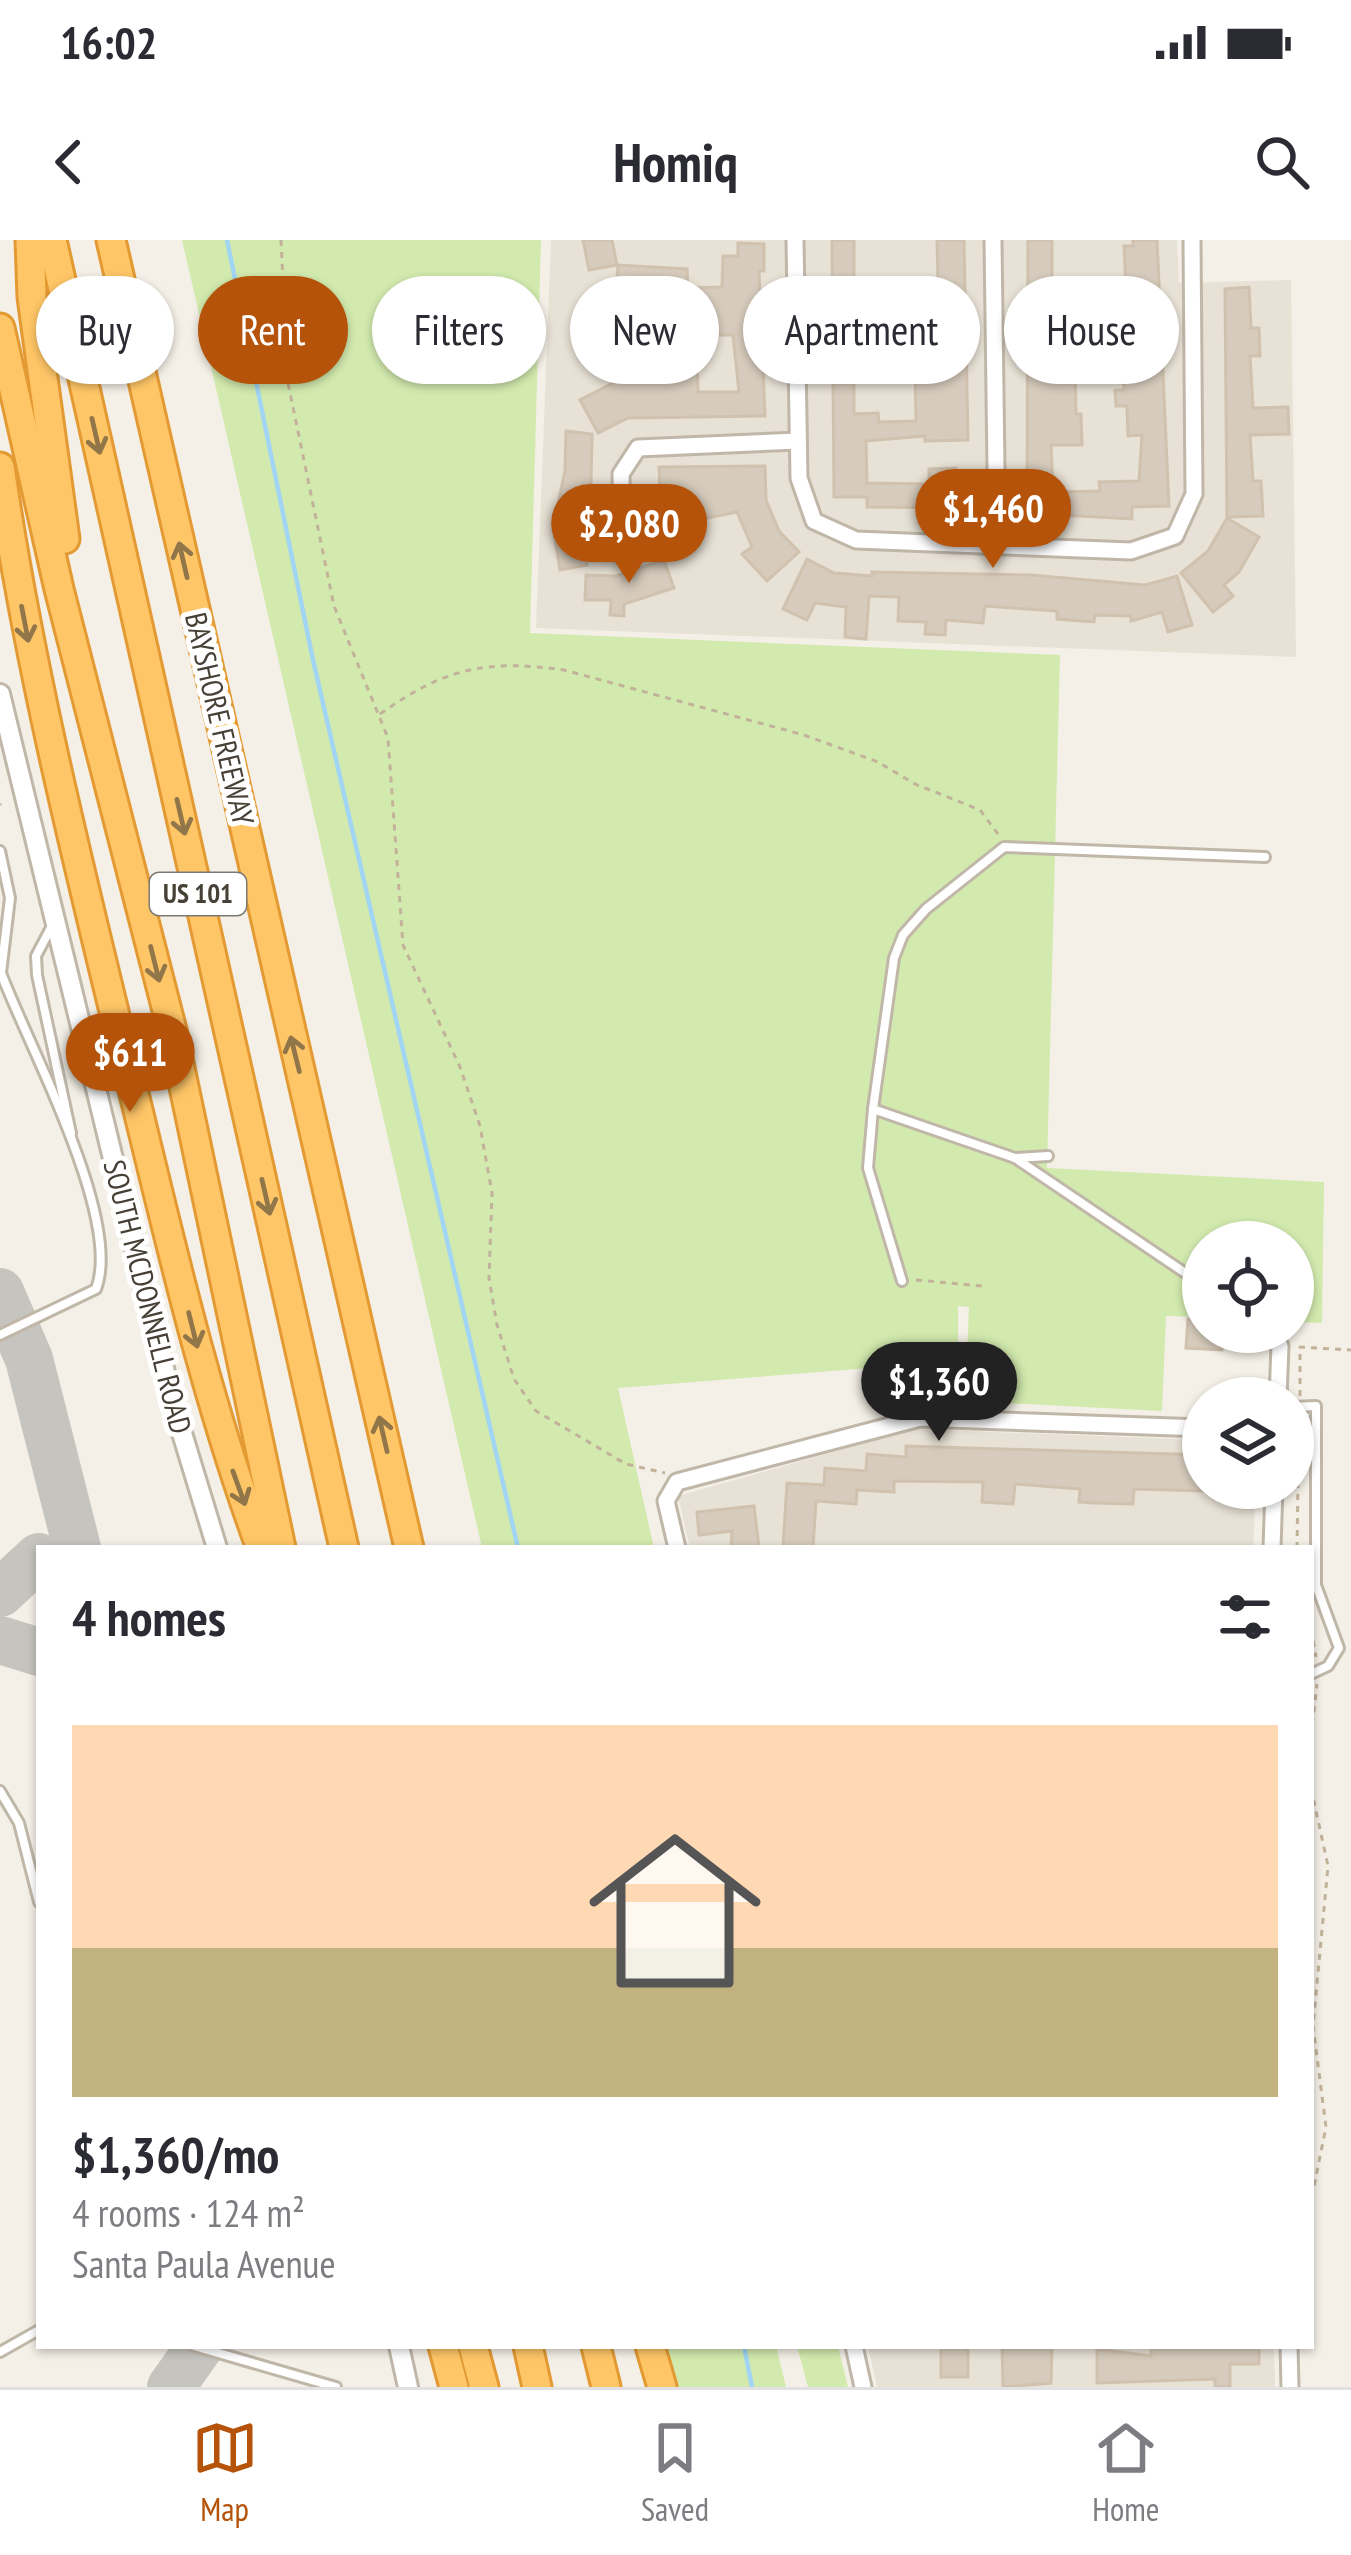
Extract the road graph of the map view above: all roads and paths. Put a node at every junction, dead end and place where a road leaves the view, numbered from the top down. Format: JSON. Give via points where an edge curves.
{"nodes":[{"id":1,"x":30,"y":240,"type":"edge"},
{"id":2,"x":52,"y":240,"type":"edge"},
{"id":3,"x":111,"y":240,"type":"edge"},
{"id":4,"x":281,"y":240,"type":"edge"},
{"id":5,"x":795,"y":240,"type":"edge"},
{"id":6,"x":993,"y":240,"type":"edge"},
{"id":7,"x":1192,"y":240,"type":"edge"},
{"id":8,"x":0,"y":328,"type":"edge"},
{"id":9,"x":798,"y":441,"type":"junction"},
{"id":10,"x":0,"y":466,"type":"edge"},
{"id":11,"x":622,"y":532,"type":"dead end"},
{"id":12,"x":997,"y":546,"type":"junction"},
{"id":13,"x":79,"y":656,"type":"junction"},
{"id":14,"x":0,"y":694,"type":"edge"},
{"id":15,"x":380,"y":714,"type":"junction"},
{"id":16,"x":1004,"y":847,"type":"junction"},
{"id":17,"x":0,"y":851,"type":"edge"},
{"id":18,"x":1265,"y":857,"type":"dead end"},
{"id":19,"x":54,"y":921,"type":"junction"},
{"id":20,"x":0,"y":972,"type":"edge"},
{"id":21,"x":873,"y":1109,"type":"junction"},
{"id":22,"x":76,"y":1152,"type":"junction"},
{"id":23,"x":1048,"y":1156,"type":"dead end"},
{"id":24,"x":1015,"y":1158,"type":"junction"},
{"id":25,"x":1182,"y":1271,"type":"edge"},
{"id":26,"x":902,"y":1281,"type":"joint"},
{"id":27,"x":982,"y":1286,"type":"dead end"},
{"id":28,"x":0,"y":1335,"type":"edge"},
{"id":29,"x":1314,"y":1348,"type":"edge"},
{"id":30,"x":1351,"y":1350,"type":"edge"},
{"id":31,"x":1314,"y":1406,"type":"edge"},
{"id":32,"x":1182,"y":1427,"type":"edge"},
{"id":33,"x":673,"y":1486,"type":"junction"},
{"id":34,"x":1273,"y":1509,"type":"edge"},
{"id":35,"x":1297,"y":1509,"type":"edge"},
{"id":36,"x":216,"y":1545,"type":"edge"},
{"id":37,"x":260,"y":1545,"type":"edge"},
{"id":38,"x":280,"y":1545,"type":"edge"},
{"id":39,"x":343,"y":1545,"type":"edge"},
{"id":40,"x":408,"y":1545,"type":"edge"},
{"id":41,"x":676,"y":1545,"type":"edge"},
{"id":42,"x":1272,"y":1545,"type":"edge"},
{"id":43,"x":1297,"y":1545,"type":"edge"},
{"id":44,"x":1314,"y":1646,"type":"edge"},
{"id":45,"x":1317,"y":1663,"type":"dead end"},
{"id":46,"x":1314,"y":1679,"type":"edge"},
{"id":47,"x":0,"y":1791,"type":"edge"},
{"id":48,"x":1314,"y":1807,"type":"edge"},
{"id":49,"x":36,"y":1890,"type":"edge"},
{"id":50,"x":1314,"y":2005,"type":"edge"},
{"id":51,"x":1314,"y":2040,"type":"edge"},
{"id":52,"x":1314,"y":2186,"type":"edge"},
{"id":53,"x":36,"y":2332,"type":"edge"},
{"id":54,"x":204,"y":2349,"type":"edge"},
{"id":55,"x":399,"y":2349,"type":"edge"},
{"id":56,"x":444,"y":2349,"type":"edge"},
{"id":57,"x":474,"y":2349,"type":"edge"},
{"id":58,"x":597,"y":2349,"type":"edge"},
{"id":59,"x":651,"y":2349,"type":"edge"},
{"id":60,"x":855,"y":2349,"type":"edge"},
{"id":61,"x":1289,"y":2349,"type":"edge"},
{"id":62,"x":0,"y":2351,"type":"edge"},
{"id":63,"x":483,"y":2384,"type":"edge"},
{"id":64,"x":336,"y":2387,"type":"edge"},
{"id":65,"x":408,"y":2387,"type":"edge"},
{"id":66,"x":454,"y":2387,"type":"edge"},
{"id":67,"x":606,"y":2387,"type":"edge"},
{"id":68,"x":662,"y":2387,"type":"edge"},
{"id":69,"x":863,"y":2387,"type":"edge"},
{"id":70,"x":1290,"y":2387,"type":"edge"}],
"edges":[{"from":1,"to":13,"type":"highway"},
{"from":2,"to":39,"type":"highway","name":"BAYSHORE FREEWAY","number":"US 101","one_way":true},
{"from":40,"to":3,"type":"highway","name":"BAYSHORE FREEWAY","number":"US 101","one_way":true},
{"from":4,"to":15,"type":"path","via":[[288,383],[334,606]]},
{"from":5,"to":9,"type":"street"},
{"from":6,"to":12,"type":"street"},
{"from":7,"to":12,"type":"street","via":[[1194,494],[1175,536],[1132,551]]},
{"from":8,"to":13,"type":"highway"},
{"from":9,"to":11,"type":"street","via":[[638,448],[621,474]]},
{"from":9,"to":12,"type":"street","via":[[800,493],[814,521],[856,540]]},
{"from":10,"to":37,"type":"highway","one_way":true,"via":[[32,658],[116,1016],[217,1429]]},
{"from":13,"to":38,"type":"highway","one_way":true,"via":[[172,1030]]},
{"from":14,"to":19,"type":"street","name":"SOUTH MCDONNELL ROAD"},
{"from":15,"to":16,"type":"path","via":[[452,670],[564,670],[878,762],[980,810]]},
{"from":15,"to":33,"type":"path","via":[[403,945],[480,1126],[492,1193],[491,1296],[514,1378],[551,1423],[626,1464],[665,1473]]},
{"from":16,"to":18,"type":"lane"},
{"from":16,"to":21,"type":"lane","via":[[903,935]]},
{"from":17,"to":20,"type":"lane","via":[[10,898]]},
{"from":19,"to":22,"type":"lane","via":[[36,956],[37,975]]},
{"from":19,"to":36,"type":"street","name":"SOUTH MCDONNELL ROAD","via":[[175,1413]]},
{"from":20,"to":22,"type":"lane"},
{"from":21,"to":24,"type":"lane"},
{"from":21,"to":26,"type":"lane","via":[[868,1168]]},
{"from":22,"to":28,"type":"lane","via":[[104,1257],[96,1288]]},
{"from":23,"to":24,"type":"lane"},
{"from":24,"to":25,"type":"lane"},
{"from":26,"to":27,"type":"path"},
{"from":29,"to":30,"type":"path"},
{"from":31,"to":46,"type":"lane","via":[[1316,1585],[1339,1648]]},
{"from":32,"to":33,"type":"street","via":[[920,1418]]},
{"from":33,"to":41,"type":"street"},
{"from":34,"to":42,"type":"street"},
{"from":35,"to":43,"type":"path"},
{"from":44,"to":45,"type":"path"},
{"from":47,"to":49,"type":"lane","via":[[20,1823]]},
{"from":48,"to":50,"type":"path","via":[[1328,1866]]},
{"from":51,"to":52,"type":"path","via":[[1326,2127]]},
{"from":53,"to":62,"type":"lane"},
{"from":54,"to":64,"type":"lane"},
{"from":55,"to":65,"type":"street"},
{"from":56,"to":66,"type":"highway"},
{"from":57,"to":63,"type":"highway"},
{"from":58,"to":67,"type":"highway"},
{"from":59,"to":68,"type":"highway"},
{"from":60,"to":69,"type":"street"},
{"from":61,"to":70,"type":"street"}]}
